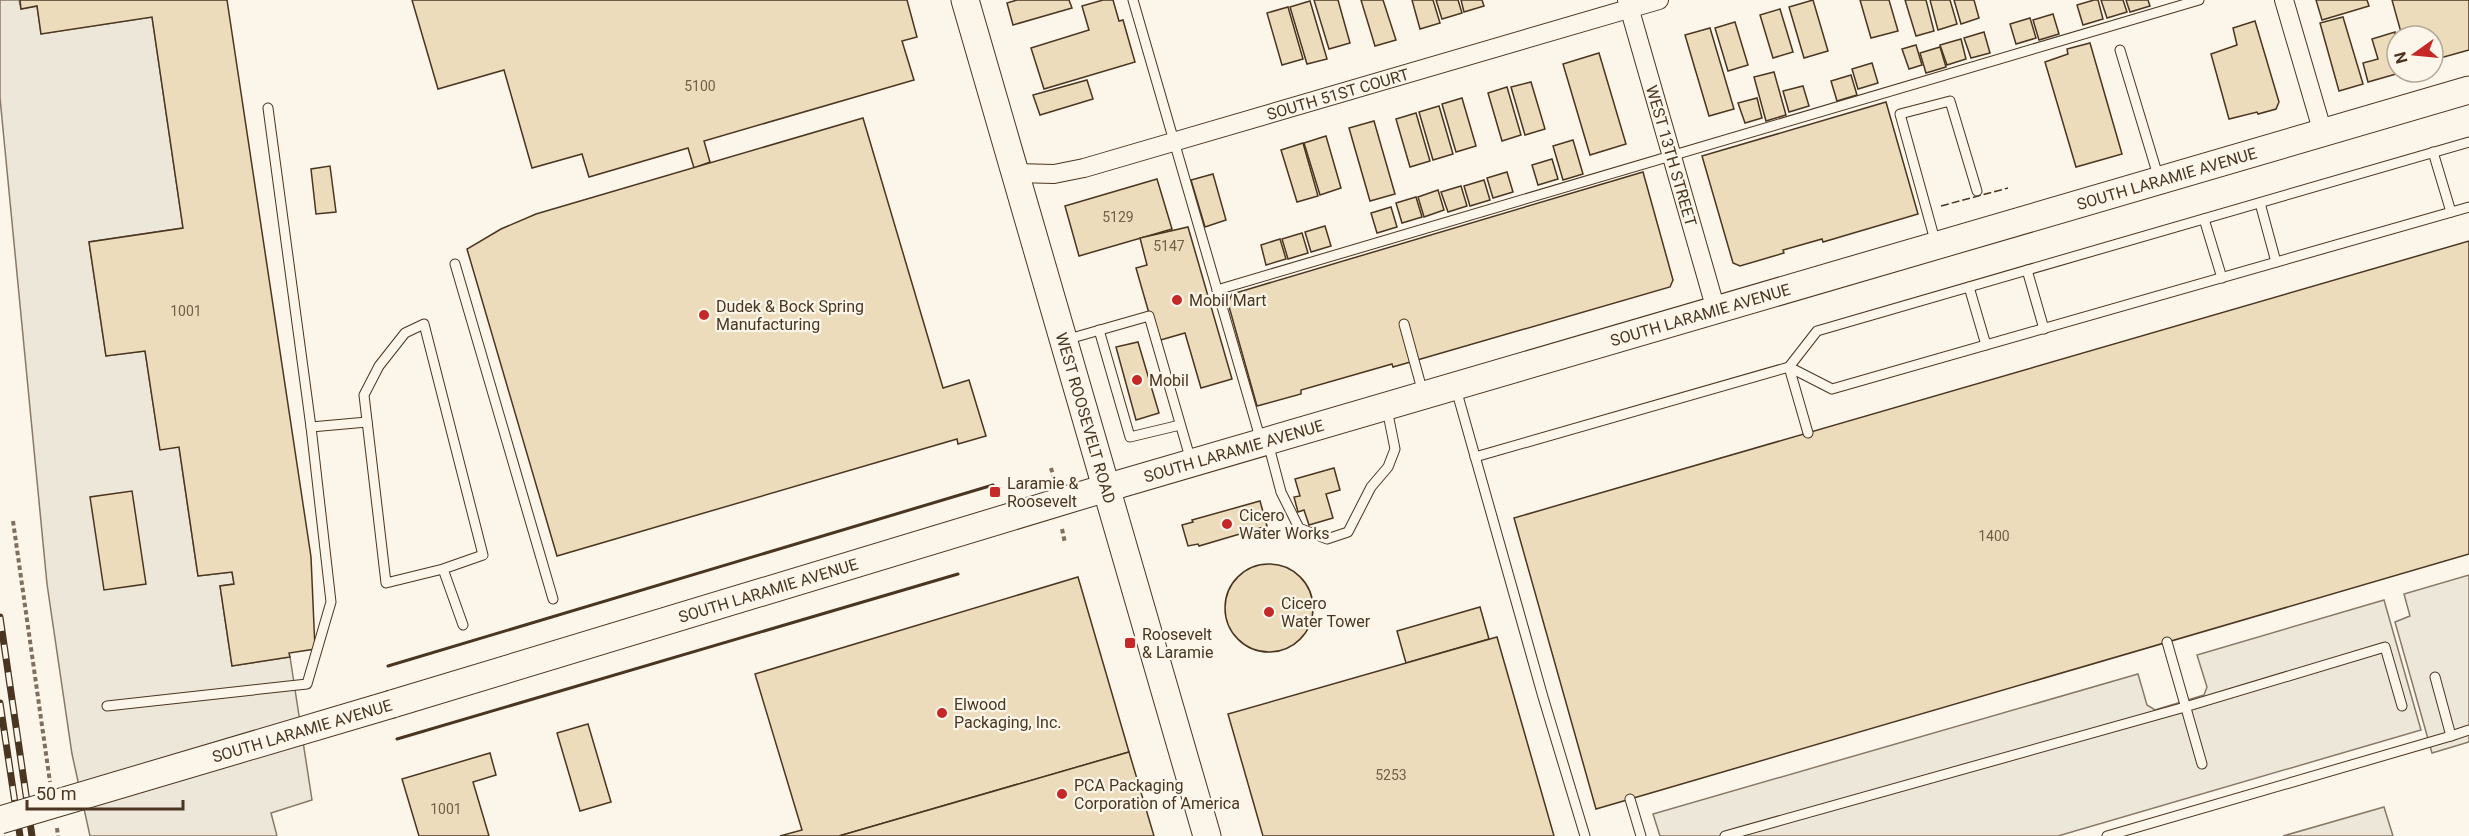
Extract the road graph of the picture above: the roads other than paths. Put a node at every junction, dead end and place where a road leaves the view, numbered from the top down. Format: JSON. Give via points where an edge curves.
{"nodes":[{"id":1,"x":965,"y":0,"type":"edge"},
{"id":2,"x":1133,"y":0,"type":"edge"},
{"id":3,"x":1659,"y":0,"type":"edge"},
{"id":4,"x":2199,"y":0,"type":"edge"},
{"id":5,"x":2284,"y":0,"type":"edge"},
{"id":6,"x":1628,"y":4,"type":"edge"},
{"id":7,"x":2120,"y":50,"type":"dead end"},
{"id":8,"x":2469,"y":90,"type":"edge"},
{"id":9,"x":268,"y":108,"type":"dead end"},
{"id":10,"x":2322,"y":134,"type":"junction"},
{"id":11,"x":1174,"y":141,"type":"junction"},
{"id":12,"x":2469,"y":142,"type":"edge"},
{"id":13,"x":2433,"y":152,"type":"junction"},
{"id":14,"x":1672,"y":155,"type":"junction"},
{"id":15,"x":1015,"y":173,"type":"junction"},
{"id":16,"x":2159,"y":181,"type":"junction"},
{"id":17,"x":1977,"y":191,"type":"dead end"},
{"id":18,"x":2260,"y":203,"type":"junction"},
{"id":19,"x":2469,"y":207,"type":"edge"},
{"id":20,"x":2451,"y":212,"type":"junction"},
{"id":21,"x":2204,"y":219,"type":"junction"},
{"id":22,"x":1937,"y":246,"type":"junction"},
{"id":23,"x":2276,"y":262,"type":"junction"},
{"id":24,"x":455,"y":264,"type":"dead end"},
{"id":25,"x":2027,"y":270,"type":"junction"},
{"id":26,"x":2222,"y":278,"type":"junction"},
{"id":27,"x":1969,"y":287,"type":"junction"},
{"id":28,"x":1217,"y":290,"type":"junction"},
{"id":29,"x":1716,"y":310,"type":"junction"},
{"id":30,"x":1404,"y":324,"type":"dead end"},
{"id":31,"x":2044,"y":329,"type":"junction"},
{"id":32,"x":1099,"y":330,"type":"junction"},
{"id":33,"x":1063,"y":341,"type":"junction"},
{"id":34,"x":1986,"y":345,"type":"junction"},
{"id":35,"x":1789,"y":367,"type":"junction"},
{"id":36,"x":1455,"y":387,"type":"junction"},
{"id":37,"x":1423,"y":396,"type":"junction"},
{"id":38,"x":1386,"y":406,"type":"junction"},
{"id":39,"x":368,"y":422,"type":"junction"},
{"id":40,"x":1180,"y":425,"type":"junction"},
{"id":41,"x":311,"y":427,"type":"junction"},
{"id":42,"x":1808,"y":433,"type":"dead end"},
{"id":43,"x":1264,"y":442,"type":"junction"},
{"id":44,"x":1475,"y":457,"type":"junction"},
{"id":45,"x":1192,"y":463,"type":"junction"},
{"id":46,"x":1106,"y":488,"type":"junction"},
{"id":47,"x":443,"y":568,"type":"junction"},
{"id":48,"x":553,"y":599,"type":"dead end"},
{"id":49,"x":463,"y":626,"type":"dead end"},
{"id":50,"x":2167,"y":642,"type":"dead end"},
{"id":51,"x":2435,"y":677,"type":"dead end"},
{"id":52,"x":108,"y":706,"type":"dead end"},
{"id":53,"x":2402,"y":706,"type":"dead end"},
{"id":54,"x":2185,"y":707,"type":"junction"},
{"id":55,"x":2469,"y":730,"type":"edge"},
{"id":56,"x":2451,"y":736,"type":"junction"},
{"id":57,"x":2202,"y":764,"type":"dead end"},
{"id":58,"x":1630,"y":799,"type":"dead end"},
{"id":59,"x":0,"y":820,"type":"edge"},
{"id":60,"x":1207,"y":836,"type":"edge"},
{"id":61,"x":1585,"y":836,"type":"edge"},
{"id":62,"x":1641,"y":836,"type":"edge"},
{"id":63,"x":1725,"y":836,"type":"edge"},
{"id":64,"x":2107,"y":836,"type":"edge"}],
"edges":[{"from":1,"to":15,"type":"main road","name":"WEST ROOSEVELT ROAD"},
{"from":2,"to":11,"type":"lane"},
{"from":3,"to":6,"type":"street","name":"SOUTH 51ST COURT"},
{"from":4,"to":14,"type":"lane"},
{"from":5,"to":10,"type":"street"},
{"from":6,"to":11,"type":"street","name":"SOUTH 51ST COURT"},
{"from":6,"to":14,"type":"street","name":"WEST 13TH STREET"},
{"from":7,"to":16,"type":"lane"},
{"from":8,"to":10,"type":"main road","name":"SOUTH LARAMIE AVENUE"},
{"from":9,"to":41,"type":"lane"},
{"from":10,"to":16,"type":"main road","name":"SOUTH LARAMIE AVENUE"},
{"from":11,"to":15,"type":"street","name":"SOUTH 51ST COURT","via":[[1084,168],[1053,174]]},
{"from":11,"to":28,"type":"lane"},
{"from":12,"to":13,"type":"lane"},
{"from":13,"to":18,"type":"lane"},
{"from":13,"to":20,"type":"lane"},
{"from":14,"to":28,"type":"lane"},
{"from":14,"to":29,"type":"street","name":"WEST 13TH STREET"},
{"from":15,"to":33,"type":"main road","name":"WEST ROOSEVELT ROAD"},
{"from":16,"to":22,"type":"main road","name":"SOUTH LARAMIE AVENUE"},
{"from":17,"to":22,"type":"lane","via":[[1950,101],[1900,114]]},
{"from":18,"to":21,"type":"lane"},
{"from":18,"to":23,"type":"lane"},
{"from":19,"to":20,"type":"lane"},
{"from":20,"to":23,"type":"lane"},
{"from":21,"to":25,"type":"lane"},
{"from":21,"to":26,"type":"lane"},
{"from":22,"to":29,"type":"main road","name":"SOUTH LARAMIE AVENUE"},
{"from":23,"to":26,"type":"lane"},
{"from":24,"to":48,"type":"lane"},
{"from":25,"to":27,"type":"lane"},
{"from":25,"to":31,"type":"lane"},
{"from":26,"to":31,"type":"lane"},
{"from":27,"to":34,"type":"lane"},
{"from":27,"to":35,"type":"lane","via":[[1817,331]]},
{"from":28,"to":43,"type":"lane"},
{"from":29,"to":36,"type":"main road","name":"SOUTH LARAMIE AVENUE"},
{"from":30,"to":37,"type":"lane"},
{"from":31,"to":34,"type":"lane"},
{"from":32,"to":33,"type":"lane"},
{"from":32,"to":40,"type":"lane","via":[[1130,437]]},
{"from":32,"to":40,"type":"lane","via":[[1149,316]]},
{"from":33,"to":46,"type":"main road","name":"WEST ROOSEVELT ROAD"},
{"from":34,"to":35,"type":"lane","via":[[1832,389]]},
{"from":35,"to":42,"type":"lane"},
{"from":35,"to":44,"type":"lane"},
{"from":36,"to":37,"type":"main road","name":"SOUTH LARAMIE AVENUE"},
{"from":36,"to":44,"type":"lane"},
{"from":37,"to":38,"type":"main road","name":"SOUTH LARAMIE AVENUE"},
{"from":38,"to":43,"type":"main road","name":"SOUTH LARAMIE AVENUE"},
{"from":38,"to":43,"type":"lane","via":[[1395,449],[1388,467],[1371,487],[1348,532],[1327,539],[1299,528],[1281,492]]},
{"from":39,"to":41,"type":"lane"},
{"from":39,"to":47,"type":"lane","via":[[386,583]]},
{"from":39,"to":47,"type":"lane","via":[[364,395],[379,366],[405,333],[424,324],[483,555]]},
{"from":40,"to":45,"type":"lane"},
{"from":41,"to":52,"type":"lane","via":[[331,603],[307,684]]},
{"from":43,"to":45,"type":"main road","name":"SOUTH LARAMIE AVENUE"},
{"from":44,"to":61,"type":"lane"},
{"from":45,"to":46,"type":"main road","name":"SOUTH LARAMIE AVENUE"},
{"from":46,"to":59,"type":"main road","name":"SOUTH LARAMIE AVENUE","bridge":true},
{"from":46,"to":60,"type":"main road","name":"WEST ROOSEVELT ROAD"},
{"from":47,"to":49,"type":"lane"},
{"from":50,"to":54,"type":"lane"},
{"from":51,"to":56,"type":"lane"},
{"from":53,"to":54,"type":"lane","via":[[2385,647]]},
{"from":54,"to":57,"type":"lane"},
{"from":54,"to":63,"type":"lane"},
{"from":55,"to":56,"type":"lane"},
{"from":56,"to":64,"type":"lane"},
{"from":58,"to":62,"type":"lane"}]}
